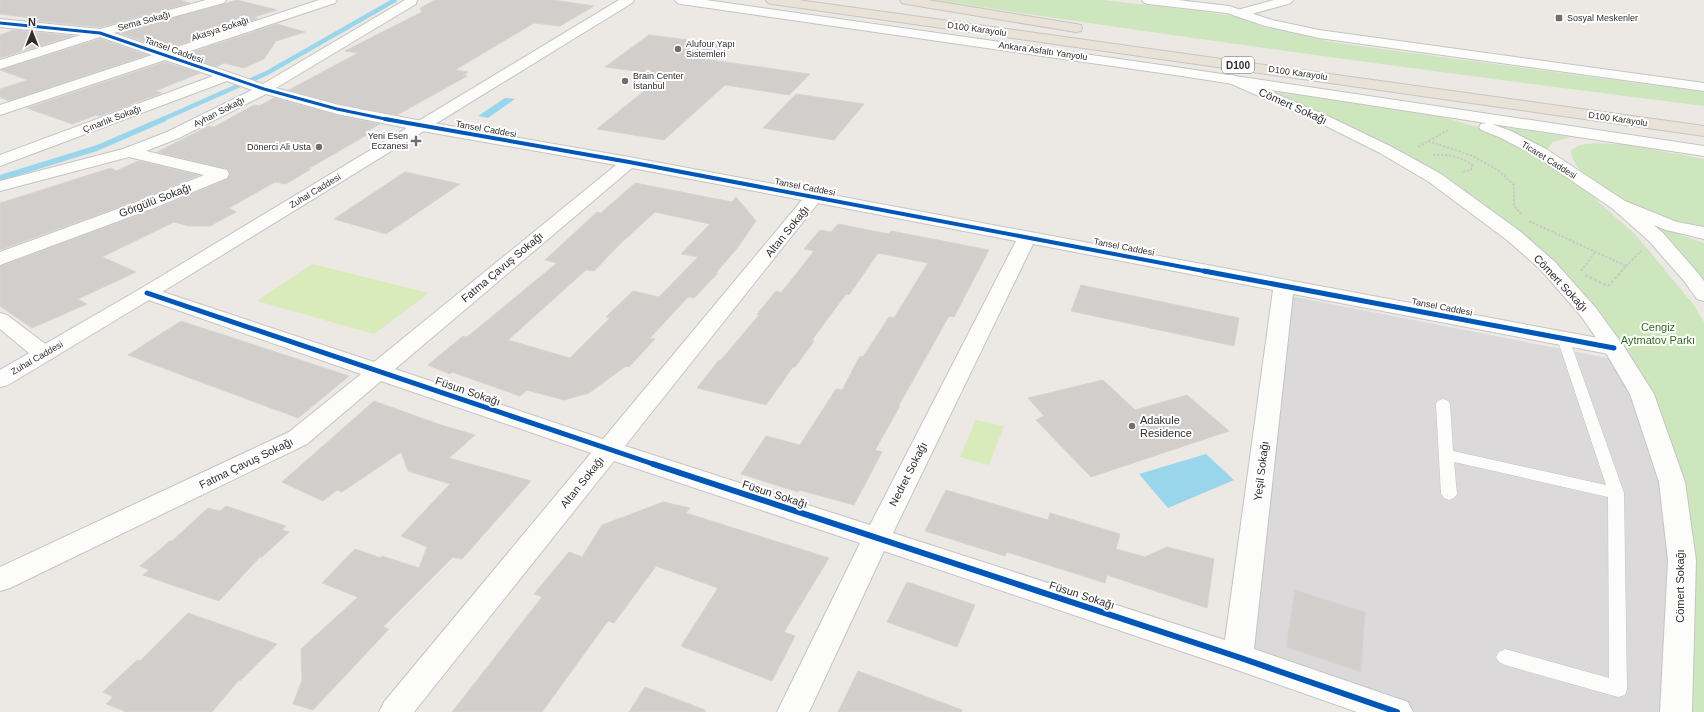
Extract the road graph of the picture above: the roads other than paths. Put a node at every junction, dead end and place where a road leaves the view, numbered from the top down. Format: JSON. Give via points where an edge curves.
{"nodes":[{"id":1,"x":189,"y":0,"type":"edge"},
{"id":2,"x":220,"y":0,"type":"edge"},
{"id":3,"x":331,"y":0,"type":"edge"},
{"id":4,"x":408,"y":0,"type":"edge"},
{"id":5,"x":628,"y":0,"type":"edge"},
{"id":6,"x":681,"y":0,"type":"edge"},
{"id":7,"x":772,"y":0,"type":"edge"},
{"id":8,"x":854,"y":0,"type":"edge"},
{"id":9,"x":906,"y":0,"type":"edge"},
{"id":10,"x":1148,"y":0,"type":"edge"},
{"id":11,"x":1287,"y":0,"type":"edge"},
{"id":12,"x":208,"y":4,"type":"junction"},
{"id":13,"x":1245,"y":12,"type":"dead end"},
{"id":14,"x":0,"y":23,"type":"edge"},
{"id":15,"x":1086,"y":30,"type":"dead end"},
{"id":16,"x":100,"y":33,"type":"junction"},
{"id":17,"x":1131,"y":38,"type":"dead end"},
{"id":18,"x":1154,"y":42,"type":"junction"},
{"id":19,"x":165,"y":55,"type":"junction"},
{"id":20,"x":0,"y":65,"type":"edge"},
{"id":21,"x":224,"y":77,"type":"junction"},
{"id":22,"x":1232,"y":79,"type":"junction"},
{"id":23,"x":1704,"y":87,"type":"edge"},
{"id":24,"x":264,"y":89,"type":"junction"},
{"id":25,"x":1404,"y":106,"type":"junction"},
{"id":26,"x":0,"y":110,"type":"edge"},
{"id":27,"x":1680,"y":114,"type":"dead end"},
{"id":28,"x":422,"y":126,"type":"junction"},
{"id":29,"x":1704,"y":131,"type":"edge"},
{"id":30,"x":1655,"y":143,"type":"junction"},
{"id":31,"x":129,"y":152,"type":"junction"},
{"id":32,"x":1704,"y":152,"type":"edge"},
{"id":33,"x":0,"y":161,"type":"edge"},
{"id":34,"x":629,"y":162,"type":"junction"},
{"id":35,"x":1569,"y":172,"type":"junction"},
{"id":36,"x":0,"y":186,"type":"edge"},
{"id":37,"x":814,"y":197,"type":"junction"},
{"id":38,"x":1620,"y":205,"type":"junction"},
{"id":39,"x":1672,"y":226,"type":"junction"},
{"id":40,"x":1704,"y":233,"type":"edge"},
{"id":41,"x":1027,"y":237,"type":"junction"},
{"id":42,"x":1704,"y":239,"type":"edge"},
{"id":43,"x":0,"y":259,"type":"edge"},
{"id":44,"x":1284,"y":286,"type":"junction"},
{"id":45,"x":147,"y":293,"type":"junction"},
{"id":46,"x":1704,"y":295,"type":"edge"},
{"id":47,"x":0,"y":319,"type":"edge"},
{"id":48,"x":1562,"y":338,"type":"junction"},
{"id":49,"x":1614,"y":348,"type":"junction"},
{"id":50,"x":44,"y":354,"type":"junction"},
{"id":51,"x":377,"y":370,"type":"junction"},
{"id":52,"x":0,"y":380,"type":"edge"},
{"id":53,"x":1443,"y":404,"type":"dead end"},
{"id":54,"x":609,"y":450,"type":"junction"},
{"id":55,"x":1447,"y":455,"type":"junction"},
{"id":56,"x":1616,"y":493,"type":"junction"},
{"id":57,"x":1449,"y":494,"type":"dead end"},
{"id":58,"x":876,"y":539,"type":"junction"},
{"id":59,"x":0,"y":580,"type":"edge"},
{"id":60,"x":1238,"y":657,"type":"junction"},
{"id":61,"x":1505,"y":657,"type":"dead end"},
{"id":62,"x":395,"y":712,"type":"edge"},
{"id":63,"x":793,"y":712,"type":"edge"},
{"id":64,"x":1397,"y":712,"type":"edge"},
{"id":65,"x":1676,"y":712,"type":"edge"}],
"edges":[{"from":1,"to":12,"type":"street"},
{"from":2,"to":12,"type":"street","name":"Sema Sokağı"},
{"from":3,"to":19,"type":"street","name":"Akasya Sokağı"},
{"from":4,"to":24,"type":"street","name":"Ayhan Sokağı"},
{"from":5,"to":28,"type":"street","name":"Zuhal Caddesi"},
{"from":6,"to":22,"type":"street","name":"Ankara Asfaltı Yanyolu"},
{"from":7,"to":29,"type":"highway","name":"D100 Karayolu","number":"D100"},
{"from":8,"to":18,"type":"highway","name":"D100 Karayolu","number":"D100"},
{"from":9,"to":15,"type":"highway"},
{"from":10,"to":23,"type":"street","via":[[1229,10],[1269,23],[1319,34]]},
{"from":11,"to":13,"type":"street"},
{"from":12,"to":16,"type":"street","name":"Sema Sokağı"},
{"from":14,"to":16,"type":"street","name":"Tansel Caddesi"},
{"from":16,"to":19,"type":"street","name":"Tansel Caddesi"},
{"from":16,"to":20,"type":"street","name":"Sema Sokağı"},
{"from":17,"to":18,"type":"highway"},
{"from":18,"to":27,"type":"highway","name":"D100 Karayolu","number":"D100"},
{"from":19,"to":21,"type":"street","name":"Tansel Caddesi"},
{"from":19,"to":26,"type":"street","name":"Akasya Sokağı"},
{"from":21,"to":24,"type":"street","name":"Tansel Caddesi"},
{"from":21,"to":33,"type":"street","name":"Çınarlık Sokağı"},
{"from":22,"to":25,"type":"street","name":"Ankara Asfaltı Yanyolu"},
{"from":22,"to":49,"type":"street","name":"Cömert Sokağı","via":[[1334,124],[1435,178],[1506,230],[1548,266],[1581,301]]},
{"from":24,"to":28,"type":"street","name":"Tansel Caddesi"},
{"from":24,"to":31,"type":"street","name":"Ayhan Sokağı","via":[[173,135]]},
{"from":25,"to":30,"type":"street"},
{"from":25,"to":35,"type":"street","name":"Ticaret Caddesi","via":[[1492,129],[1540,152]]},
{"from":28,"to":34,"type":"street","name":"Tansel Caddesi"},
{"from":28,"to":45,"type":"street","name":"Zuhal Caddesi"},
{"from":30,"to":32,"type":"street"},
{"from":30,"to":35,"type":"street","via":[[1596,140],[1575,142],[1565,148],[1563,160]]},
{"from":31,"to":36,"type":"street","name":"Ayhan Sokağı"},
{"from":31,"to":43,"type":"street","name":"Görgülü Sokağı","via":[[221,174]]},
{"from":34,"to":37,"type":"street","name":"Tansel Caddesi"},
{"from":34,"to":51,"type":"street","name":"Fatma Çavuş Sokağı"},
{"from":35,"to":38,"type":"street","name":"Ticaret Caddesi"},
{"from":37,"to":41,"type":"street","name":"Tansel Caddesi"},
{"from":37,"to":54,"type":"street","name":"Altan Sokağı"},
{"from":38,"to":39,"type":"street","name":"Ticaret Caddesi"},
{"from":38,"to":46,"type":"street","name":"Ticaret Caddesi","via":[[1656,238]]},
{"from":39,"to":40,"type":"street","name":"Ticaret Caddesi"},
{"from":39,"to":42,"type":"street","name":"Ticaret Caddesi"},
{"from":41,"to":44,"type":"street","name":"Tansel Caddesi"},
{"from":41,"to":58,"type":"street","name":"Nedret Sokağı"},
{"from":44,"to":48,"type":"street","name":"Tansel Caddesi"},
{"from":44,"to":60,"type":"street","name":"Yeşil Sokağı"},
{"from":45,"to":50,"type":"street","name":"Zuhal Caddesi"},
{"from":45,"to":51,"type":"street","name":"Füsun Sokağı"},
{"from":47,"to":50,"type":"street"},
{"from":48,"to":49,"type":"street","name":"Tansel Caddesi"},
{"from":48,"to":56,"type":"lane"},
{"from":49,"to":65,"type":"street","name":"Cömert Sokağı","via":[[1642,394],[1672,482],[1682,560]]},
{"from":50,"to":52,"type":"street","name":"Zuhal Caddesi"},
{"from":51,"to":54,"type":"street","name":"Füsun Sokağı"},
{"from":51,"to":59,"type":"street","name":"Fatma Çavuş Sokağı","via":[[298,438]]},
{"from":53,"to":55,"type":"lane"},
{"from":54,"to":58,"type":"street","name":"Füsun Sokağı"},
{"from":54,"to":62,"type":"street","name":"Altan Sokağı"},
{"from":55,"to":56,"type":"lane"},
{"from":55,"to":57,"type":"lane"},
{"from":56,"to":61,"type":"lane","via":[[1618,689]]},
{"from":58,"to":60,"type":"street","name":"Füsun Sokağı"},
{"from":58,"to":63,"type":"street","name":"Nedret Sokağı"},
{"from":60,"to":64,"type":"street","name":"Füsun Sokağı"}]}
